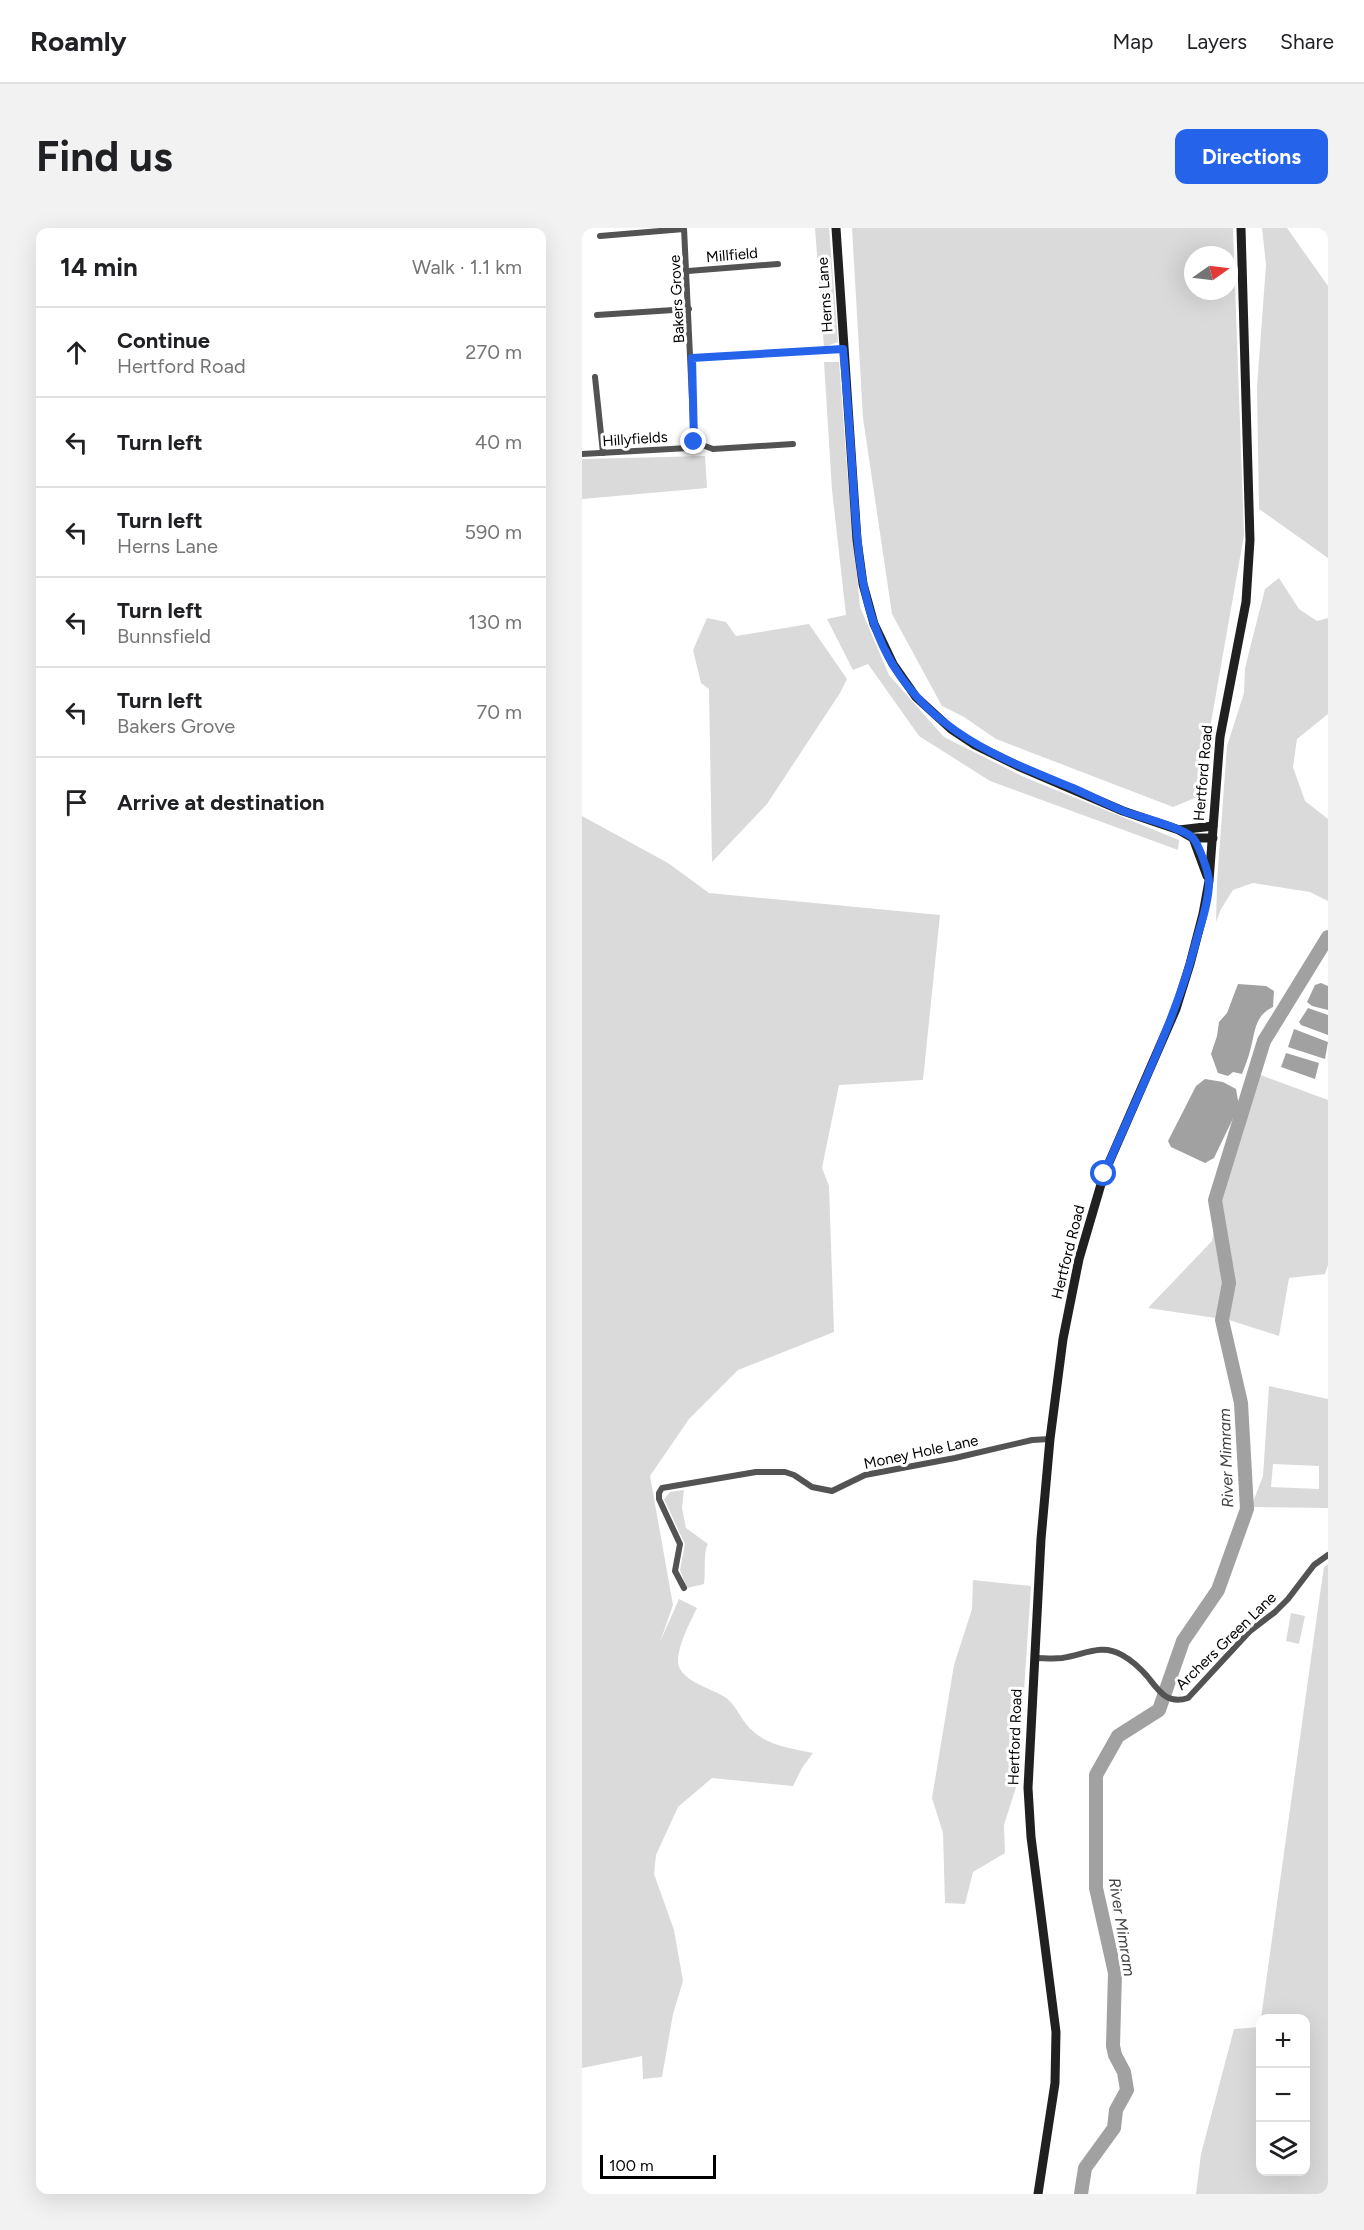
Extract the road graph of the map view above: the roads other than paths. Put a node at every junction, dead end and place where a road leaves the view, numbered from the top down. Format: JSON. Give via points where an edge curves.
{"nodes":[{"id":1,"x":836,"y":228,"type":"edge"},
{"id":2,"x":1241,"y":228,"type":"edge"},
{"id":3,"x":684,"y":229,"type":"edge"},
{"id":4,"x":600,"y":236,"type":"dead end"},
{"id":5,"x":778,"y":264,"type":"dead end"},
{"id":6,"x":688,"y":271,"type":"junction"},
{"id":7,"x":688,"y":309,"type":"junction"},
{"id":8,"x":597,"y":315,"type":"dead end"},
{"id":9,"x":843,"y":349,"type":"junction"},
{"id":10,"x":692,"y":358,"type":"junction"},
{"id":11,"x":595,"y":377,"type":"dead end"},
{"id":12,"x":694,"y":442,"type":"junction"},
{"id":13,"x":793,"y":444,"type":"dead end"},
{"id":14,"x":603,"y":453,"type":"junction"},
{"id":15,"x":582,"y":454,"type":"edge"},
{"id":16,"x":1214,"y":826,"type":"junction"},
{"id":17,"x":1179,"y":830,"type":"junction"},
{"id":18,"x":1193,"y":838,"type":"junction"},
{"id":19,"x":1213,"y":838,"type":"junction"},
{"id":20,"x":1209,"y":881,"type":"junction"},
{"id":21,"x":1050,"y":1439,"type":"junction"},
{"id":22,"x":1328,"y":1555,"type":"edge"},
{"id":23,"x":684,"y":1588,"type":"dead end"},
{"id":24,"x":1034,"y":1658,"type":"junction"},
{"id":25,"x":1038,"y":2194,"type":"edge"}],
"edges":[{"from":1,"to":9,"type":"main road","name":"Herns Lane"},
{"from":2,"to":16,"type":"main road","name":"Hertford Road","via":[[1250,540],[1246,602],[1220,737]]},
{"from":3,"to":4,"type":"street"},
{"from":3,"to":6,"type":"street","name":"Bakers Grove"},
{"from":5,"to":6,"type":"street","name":"Millfield"},
{"from":6,"to":7,"type":"street","name":"Bakers Grove"},
{"from":7,"to":8,"type":"street"},
{"from":7,"to":10,"type":"street","name":"Bakers Grove"},
{"from":9,"to":10,"type":"street"},
{"from":9,"to":17,"type":"main road","name":"Herns Lane","via":[[863,584],[874,624],[893,664],[916,697],[975,745],[1124,811]]},
{"from":10,"to":12,"type":"street","name":"Bakers Grove"},
{"from":11,"to":14,"type":"street"},
{"from":12,"to":13,"type":"street","name":"Hillyfields","via":[[714,449]]},
{"from":12,"to":14,"type":"street","name":"Hillyfields","via":[[688,448]]},
{"from":14,"to":15,"type":"street","name":"Hillyfields"},
{"from":16,"to":17,"type":"main road","name":"Herns Lane"},
{"from":16,"to":19,"type":"main road","name":"Hertford Road"},
{"from":17,"to":18,"type":"main road","name":"Herns Lane"},
{"from":18,"to":19,"type":"main road","name":"Herns Lane"},
{"from":18,"to":20,"type":"main road"},
{"from":19,"to":20,"type":"main road","name":"Hertford Road"},
{"from":20,"to":21,"type":"main road","name":"Hertford Road","via":[[1176,1009],[1104,1174],[1079,1259]]},
{"from":21,"to":23,"type":"street","name":"Money Hole Lane","via":[[865,1475],[832,1491],[812,1487],[785,1472],[756,1472],[662,1488],[659,1499],[680,1544],[675,1571]]},
{"from":21,"to":24,"type":"main road","name":"Hertford Road"},
{"from":22,"to":24,"type":"street","name":"Archers Green Lane","via":[[1188,1698],[1173,1701],[1161,1694],[1138,1666],[1120,1653],[1099,1649],[1062,1658]]},
{"from":24,"to":25,"type":"main road","name":"Hertford Road","via":[[1029,1818],[1056,2032],[1055,2083]]}]}
